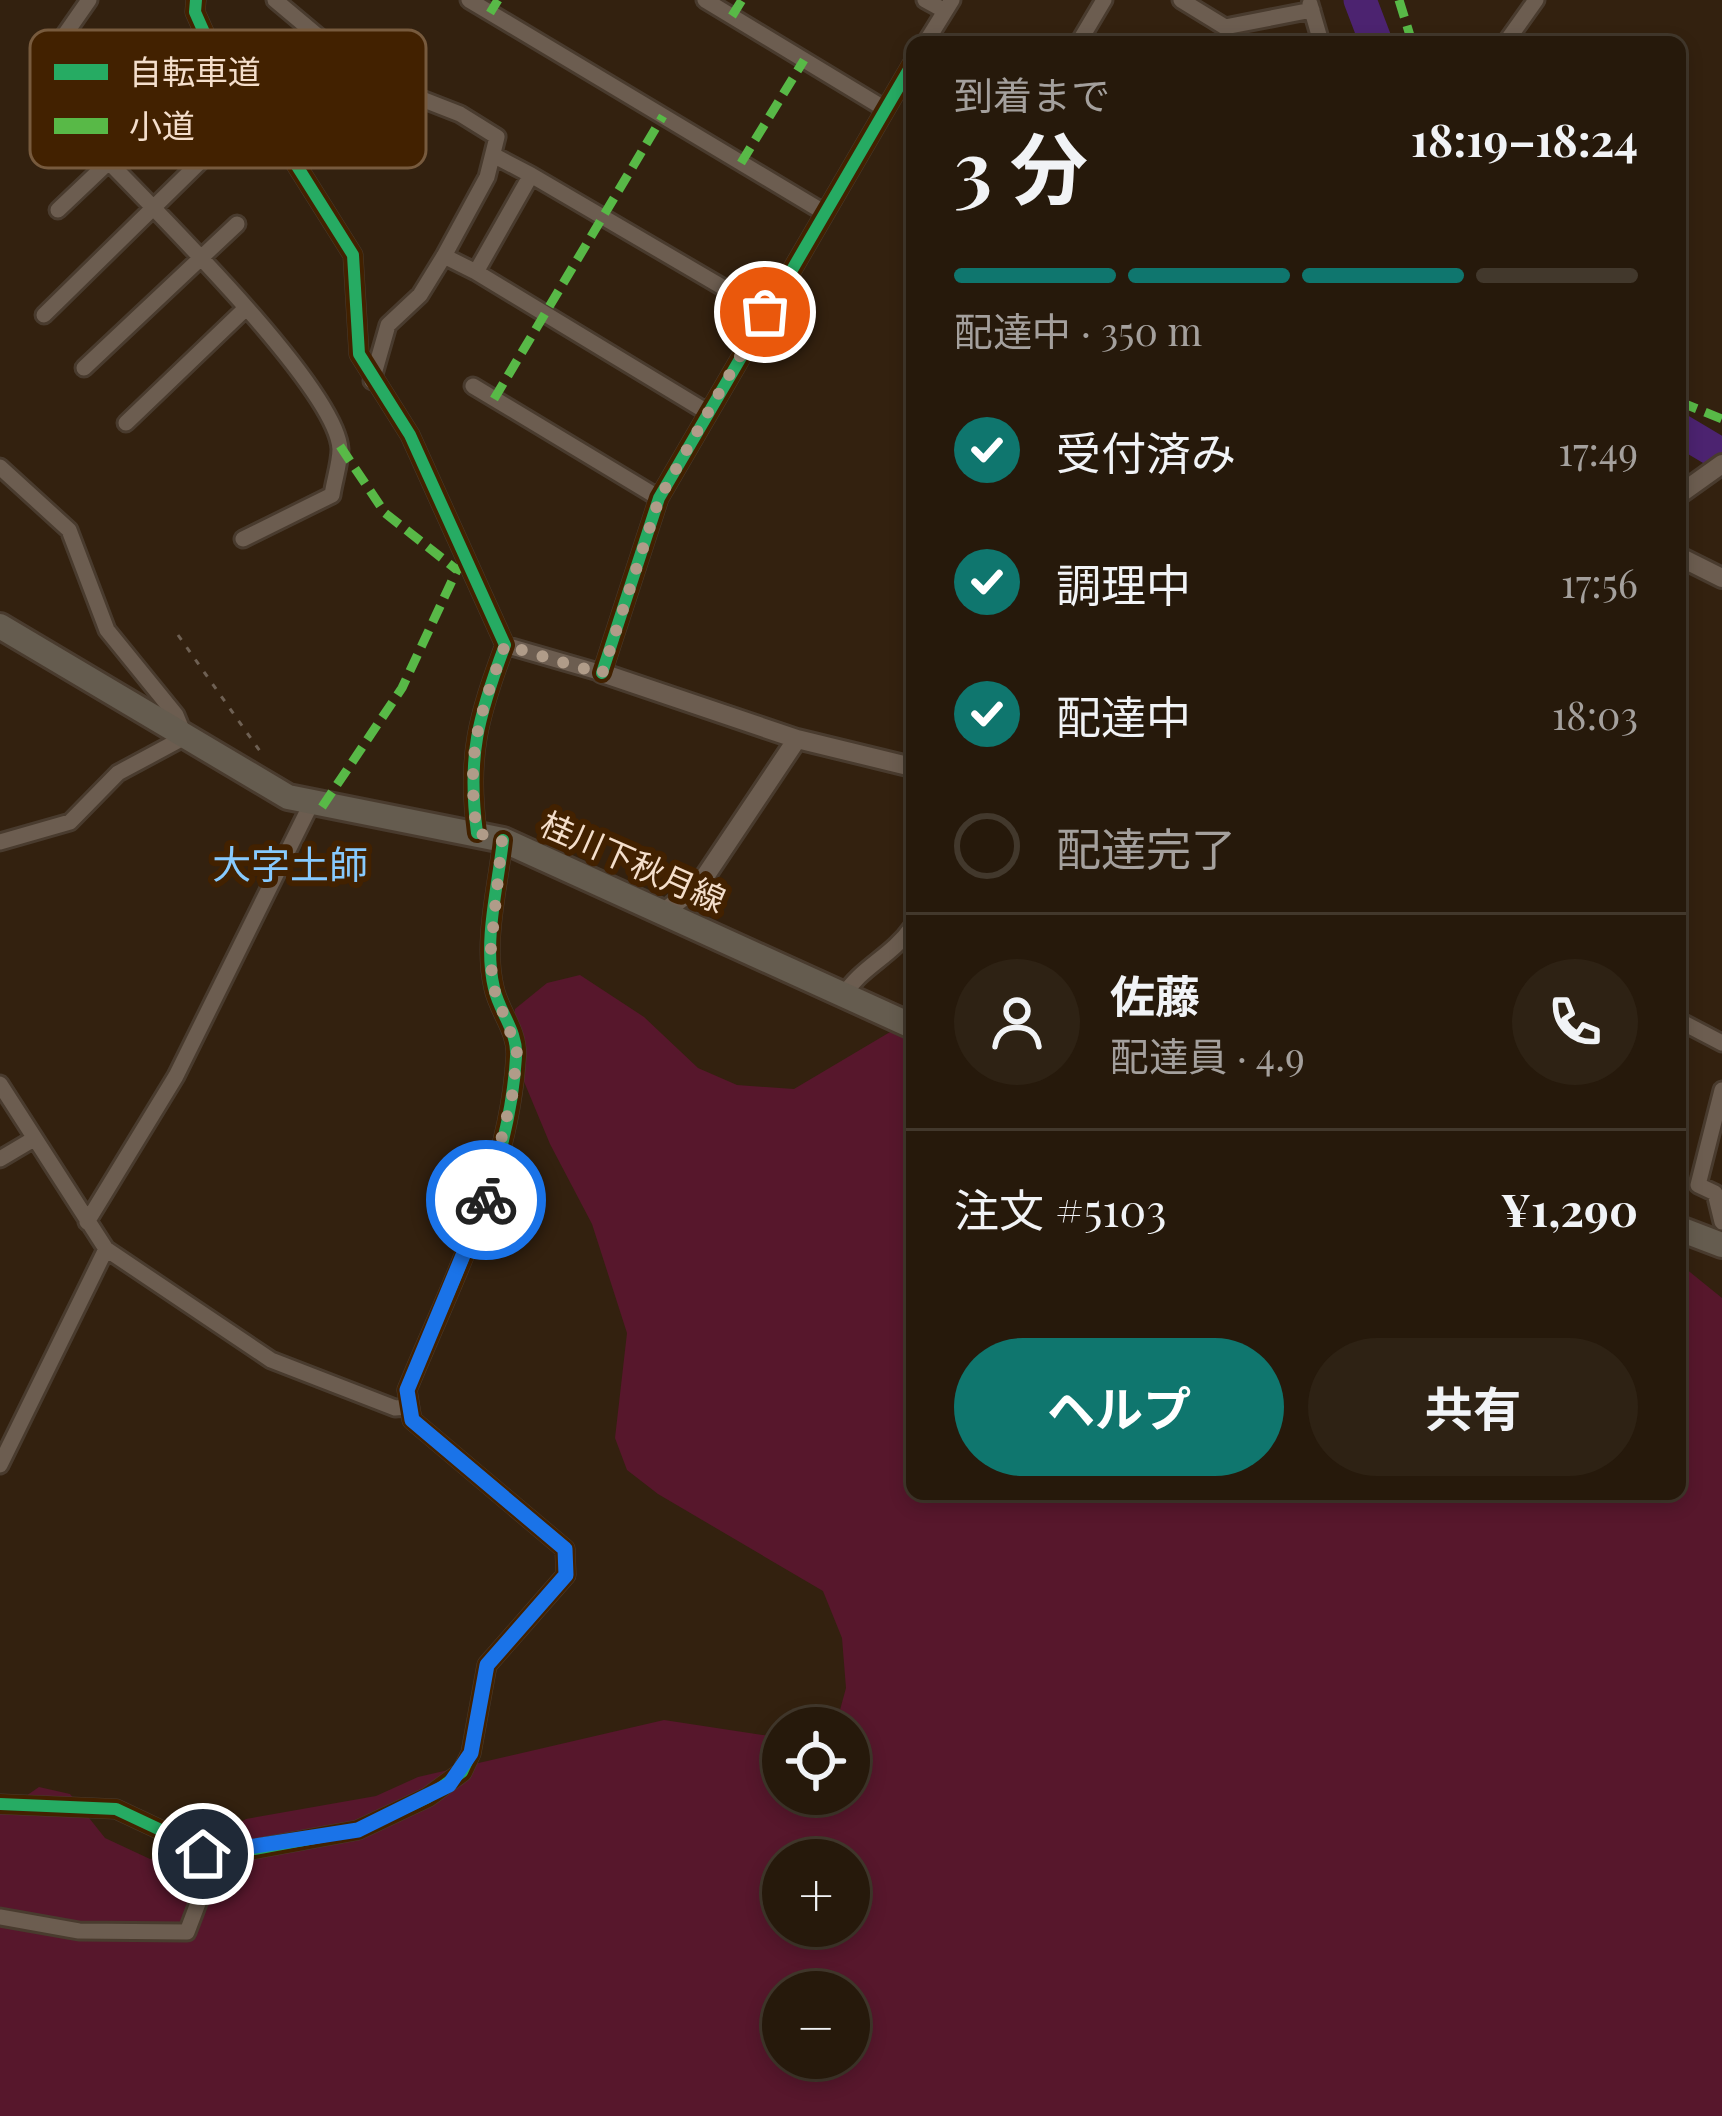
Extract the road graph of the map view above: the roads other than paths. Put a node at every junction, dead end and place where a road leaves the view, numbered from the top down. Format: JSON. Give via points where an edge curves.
{"nodes":[{"id":1,"x":89,"y":0,"type":"edge"},
{"id":2,"x":196,"y":0,"type":"edge"},
{"id":3,"x":275,"y":0,"type":"edge"},
{"id":4,"x":469,"y":0,"type":"edge"},
{"id":5,"x":705,"y":0,"type":"edge"},
{"id":6,"x":926,"y":0,"type":"edge"},
{"id":7,"x":1104,"y":0,"type":"edge"},
{"id":8,"x":1180,"y":0,"type":"edge"},
{"id":9,"x":1536,"y":0,"type":"edge"},
{"id":10,"x":948,"y":5,"type":"edge"},
{"id":11,"x":1310,"y":5,"type":"edge"},
{"id":12,"x":68,"y":30,"type":"edge"},
{"id":13,"x":203,"y":30,"type":"edge"},
{"id":14,"x":311,"y":30,"type":"edge"},
{"id":15,"x":930,"y":36,"type":"edge"},
{"id":16,"x":1082,"y":36,"type":"edge"},
{"id":17,"x":1319,"y":36,"type":"edge"},
{"id":18,"x":1510,"y":36,"type":"edge"},
{"id":19,"x":906,"y":74,"type":"edge"},
{"id":20,"x":426,"y":102,"type":"edge"},
{"id":21,"x":885,"y":109,"type":"junction"},
{"id":22,"x":494,"y":155,"type":"junction"},
{"id":23,"x":103,"y":168,"type":"edge"},
{"id":24,"x":111,"y":168,"type":"edge"},
{"id":25,"x":195,"y":168,"type":"edge"},
{"id":26,"x":298,"y":168,"type":"edge"},
{"id":27,"x":531,"y":176,"type":"junction"},
{"id":28,"x":58,"y":209,"type":"dead end"},
{"id":29,"x":151,"y":210,"type":"junction"},
{"id":30,"x":825,"y":213,"type":"junction"},
{"id":31,"x":237,"y":224,"type":"dead end"},
{"id":32,"x":444,"y":256,"type":"junction"},
{"id":33,"x":200,"y":260,"type":"junction"},
{"id":34,"x":476,"y":272,"type":"junction"},
{"id":35,"x":245,"y":309,"type":"junction"},
{"id":36,"x":765,"y":312,"type":"junction"},
{"id":37,"x":44,"y":314,"type":"dead end"},
{"id":38,"x":84,"y":368,"type":"dead end"},
{"id":39,"x":372,"y":381,"type":"junction"},
{"id":40,"x":473,"y":386,"type":"dead end"},
{"id":41,"x":707,"y":412,"type":"junction"},
{"id":42,"x":126,"y":423,"type":"dead end"},
{"id":43,"x":1722,"y":464,"type":"edge"},
{"id":44,"x":0,"y":467,"type":"edge"},
{"id":45,"x":1686,"y":489,"type":"edge"},
{"id":46,"x":659,"y":499,"type":"junction"},
{"id":47,"x":243,"y":539,"type":"dead end"},
{"id":48,"x":1686,"y":560,"type":"edge"},
{"id":49,"x":1722,"y":578,"type":"edge"},
{"id":50,"x":0,"y":626,"type":"edge"},
{"id":51,"x":505,"y":645,"type":"junction"},
{"id":52,"x":602,"y":674,"type":"junction"},
{"id":53,"x":185,"y":737,"type":"junction"},
{"id":54,"x":797,"y":739,"type":"junction"},
{"id":55,"x":906,"y":766,"type":"edge"},
{"id":56,"x":310,"y":804,"type":"junction"},
{"id":57,"x":477,"y":833,"type":"junction"},
{"id":58,"x":502,"y":840,"type":"junction"},
{"id":59,"x":0,"y":842,"type":"edge"},
{"id":60,"x":666,"y":911,"type":"junction"},
{"id":61,"x":906,"y":936,"type":"edge"},
{"id":62,"x":842,"y":997,"type":"junction"},
{"id":63,"x":906,"y":1024,"type":"edge"},
{"id":64,"x":1686,"y":1024,"type":"edge"},
{"id":65,"x":1722,"y":1042,"type":"edge"},
{"id":66,"x":0,"y":1084,"type":"edge"},
{"id":67,"x":1722,"y":1090,"type":"edge"},
{"id":68,"x":32,"y":1140,"type":"junction"},
{"id":69,"x":0,"y":1159,"type":"edge"},
{"id":70,"x":87,"y":1222,"type":"junction"},
{"id":71,"x":1722,"y":1222,"type":"edge"},
{"id":72,"x":1686,"y":1231,"type":"edge"},
{"id":73,"x":1722,"y":1245,"type":"edge"},
{"id":74,"x":106,"y":1250,"type":"junction"},
{"id":75,"x":407,"y":1407,"type":"junction"},
{"id":76,"x":0,"y":1465,"type":"edge"},
{"id":77,"x":0,"y":1804,"type":"edge"},
{"id":78,"x":216,"y":1856,"type":"junction"},
{"id":79,"x":0,"y":1917,"type":"edge"}],
"edges":[{"from":1,"to":12,"type":"street"},
{"from":2,"to":13,"type":"street"},
{"from":3,"to":14,"type":"street"},
{"from":4,"to":30,"type":"street"},
{"from":5,"to":21,"type":"street"},
{"from":6,"to":10,"type":"street"},
{"from":7,"to":16,"type":"street"},
{"from":8,"to":11,"type":"street","via":[[1225,27]]},
{"from":9,"to":18,"type":"street"},
{"from":10,"to":15,"type":"street"},
{"from":11,"to":17,"type":"street"},
{"from":19,"to":21,"type":"street"},
{"from":20,"to":22,"type":"street","via":[[495,131]]},
{"from":21,"to":30,"type":"street"},
{"from":22,"to":27,"type":"street"},
{"from":22,"to":32,"type":"street"},
{"from":23,"to":28,"type":"street"},
{"from":24,"to":29,"type":"street"},
{"from":25,"to":29,"type":"street"},
{"from":26,"to":39,"type":"street","via":[[352,255],[356,337]]},
{"from":27,"to":34,"type":"street"},
{"from":27,"to":36,"type":"street"},
{"from":29,"to":33,"type":"street"},
{"from":29,"to":37,"type":"street"},
{"from":30,"to":36,"type":"street"},
{"from":31,"to":33,"type":"street"},
{"from":32,"to":34,"type":"street"},
{"from":32,"to":39,"type":"street","via":[[388,325]]},
{"from":33,"to":35,"type":"street"},
{"from":33,"to":38,"type":"street"},
{"from":34,"to":41,"type":"street"},
{"from":35,"to":42,"type":"street"},
{"from":35,"to":47,"type":"street","via":[[308,381],[340,446],[332,495]]},
{"from":36,"to":41,"type":"street"},
{"from":39,"to":51,"type":"street","via":[[410,435]]},
{"from":40,"to":46,"type":"street"},
{"from":41,"to":46,"type":"street"},
{"from":43,"to":45,"type":"street"},
{"from":44,"to":53,"type":"street","via":[[69,530],[106,630]]},
{"from":46,"to":52,"type":"street"},
{"from":48,"to":49,"type":"street"},
{"from":50,"to":53,"type":"main road","name":"桂川下秋月線"},
{"from":51,"to":52,"type":"street"},
{"from":51,"to":57,"type":"street","via":[[469,775]]},
{"from":52,"to":54,"type":"street"},
{"from":53,"to":56,"type":"main road","name":"桂川下秋月線"},
{"from":53,"to":59,"type":"street","via":[[130,764],[70,822]]},
{"from":54,"to":55,"type":"street"},
{"from":54,"to":60,"type":"street","via":[[702,880]]},
{"from":56,"to":57,"type":"main road","name":"桂川下秋月線"},
{"from":56,"to":70,"type":"street","via":[[176,1076]]},
{"from":57,"to":58,"type":"main road","name":"桂川下秋月線"},
{"from":58,"to":60,"type":"main road","name":"桂川下秋月線"},
{"from":58,"to":75,"type":"street","via":[[490,958],[517,1050],[513,1092],[477,1231],[407,1390]]},
{"from":60,"to":62,"type":"main road","name":"桂川下秋月線"},
{"from":61,"to":62,"type":"street","via":[[894,953],[859,971]]},
{"from":62,"to":63,"type":"main road","name":"桂川下秋月線"},
{"from":64,"to":65,"type":"street"},
{"from":66,"to":68,"type":"street"},
{"from":67,"to":71,"type":"street","via":[[1698,1185],[1715,1192]]},
{"from":68,"to":69,"type":"street"},
{"from":68,"to":70,"type":"street"},
{"from":70,"to":74,"type":"street"},
{"from":72,"to":73,"type":"main road"},
{"from":74,"to":75,"type":"street","via":[[272,1360]]},
{"from":74,"to":76,"type":"street"},
{"from":75,"to":78,"type":"street","via":[[412,1420],[565,1549],[566,1575],[487,1665],[471,1753],[449,1785],[358,1830]]},
{"from":77,"to":78,"type":"street","via":[[116,1809]]},
{"from":78,"to":79,"type":"street","via":[[187,1932],[79,1931]]}]}
